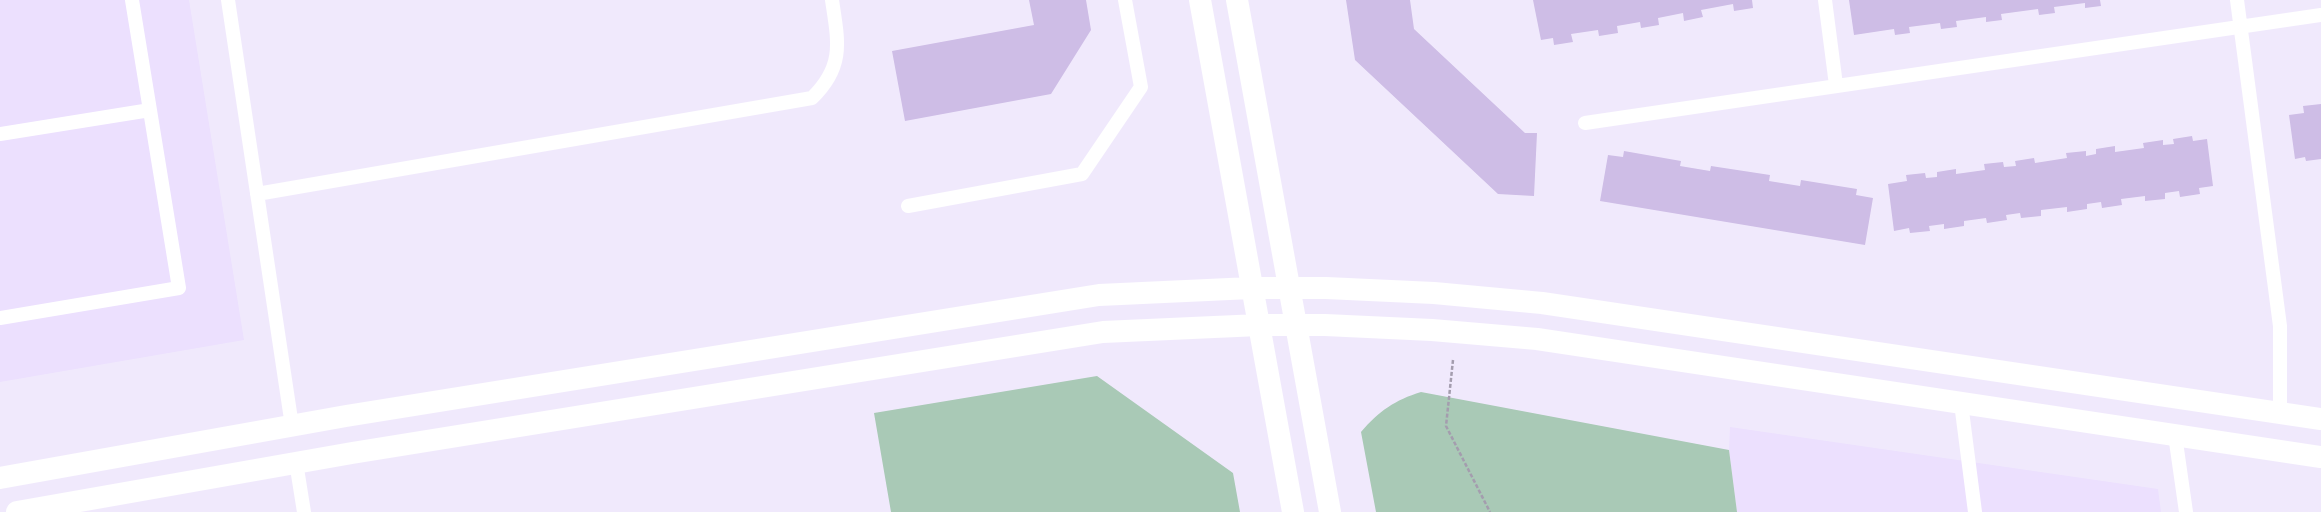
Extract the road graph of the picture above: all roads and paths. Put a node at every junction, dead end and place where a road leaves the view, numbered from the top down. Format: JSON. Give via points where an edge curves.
{"nodes":[{"id":1,"x":132,"y":0,"type":"edge"},
{"id":2,"x":228,"y":0,"type":"edge"},
{"id":3,"x":832,"y":0,"type":"edge"},
{"id":4,"x":1125,"y":0,"type":"edge"},
{"id":5,"x":1200,"y":0,"type":"edge"},
{"id":6,"x":1237,"y":0,"type":"edge"},
{"id":7,"x":1825,"y":0,"type":"edge"},
{"id":8,"x":2237,"y":0,"type":"edge"},
{"id":9,"x":2321,"y":15,"type":"edge"},
{"id":10,"x":2240,"y":26,"type":"junction"},
{"id":11,"x":1836,"y":86,"type":"junction"},
{"id":12,"x":150,"y":110,"type":"junction"},
{"id":13,"x":1585,"y":122,"type":"dead end"},
{"id":14,"x":0,"y":134,"type":"edge"},
{"id":15,"x":257,"y":194,"type":"junction"},
{"id":16,"x":908,"y":206,"type":"dead end"},
{"id":17,"x":1252,"y":288,"type":"junction"},
{"id":18,"x":1290,"y":288,"type":"junction"},
{"id":19,"x":0,"y":318,"type":"edge"},
{"id":20,"x":1259,"y":325,"type":"junction"},
{"id":21,"x":1296,"y":325,"type":"junction"},
{"id":22,"x":1457,"y":332,"type":"junction"},
{"id":23,"x":1961,"y":402,"type":"junction"},
{"id":24,"x":2280,"y":413,"type":"junction"},
{"id":25,"x":2321,"y":419,"type":"edge"},
{"id":26,"x":292,"y":426,"type":"junction"},
{"id":27,"x":2175,"y":435,"type":"junction"},
{"id":28,"x":2321,"y":457,"type":"edge"},
{"id":29,"x":296,"y":462,"type":"junction"},
{"id":30,"x":0,"y":478,"type":"edge"},
{"id":31,"x":17,"y":512,"type":"edge"},
{"id":32,"x":304,"y":512,"type":"edge"},
{"id":33,"x":1293,"y":512,"type":"edge"},
{"id":34,"x":1330,"y":512,"type":"edge"},
{"id":35,"x":1490,"y":512,"type":"edge"},
{"id":36,"x":1975,"y":512,"type":"edge"},
{"id":37,"x":2186,"y":512,"type":"edge"}],
"edges":[{"from":1,"to":12,"type":"lane"},
{"from":2,"to":15,"type":"lane"},
{"from":3,"to":15,"type":"lane","via":[[839,43],[837,55],[829,78],[812,98]]},
{"from":4,"to":16,"type":"lane","via":[[1141,87],[1082,174]]},
{"from":5,"to":17,"type":"street"},
{"from":6,"to":18,"type":"street"},
{"from":7,"to":11,"type":"lane"},
{"from":8,"to":10,"type":"lane"},
{"from":9,"to":10,"type":"lane"},
{"from":10,"to":11,"type":"lane"},
{"from":10,"to":24,"type":"lane","via":[[2280,326]]},
{"from":11,"to":13,"type":"lane"},
{"from":12,"to":14,"type":"lane"},
{"from":12,"to":19,"type":"lane","via":[[179,288]]},
{"from":15,"to":26,"type":"lane"},
{"from":17,"to":18,"type":"street"},
{"from":17,"to":20,"type":"street"},
{"from":17,"to":26,"type":"street","via":[[1099,295]]},
{"from":18,"to":21,"type":"street"},
{"from":18,"to":24,"type":"street","via":[[1434,293],[1542,303]]},
{"from":20,"to":21,"type":"street"},
{"from":20,"to":29,"type":"street","via":[[1103,332]]},
{"from":20,"to":33,"type":"street"},
{"from":21,"to":22,"type":"street"},
{"from":21,"to":34,"type":"street"},
{"from":22,"to":23,"type":"street","via":[[1590,347]]},
{"from":22,"to":35,"type":"path","via":[[1446,426]]},
{"from":23,"to":27,"type":"street"},
{"from":23,"to":36,"type":"lane"},
{"from":24,"to":25,"type":"street"},
{"from":26,"to":30,"type":"street"},
{"from":27,"to":28,"type":"street"},
{"from":27,"to":37,"type":"lane"},
{"from":29,"to":31,"type":"street"},
{"from":29,"to":32,"type":"lane"}]}
